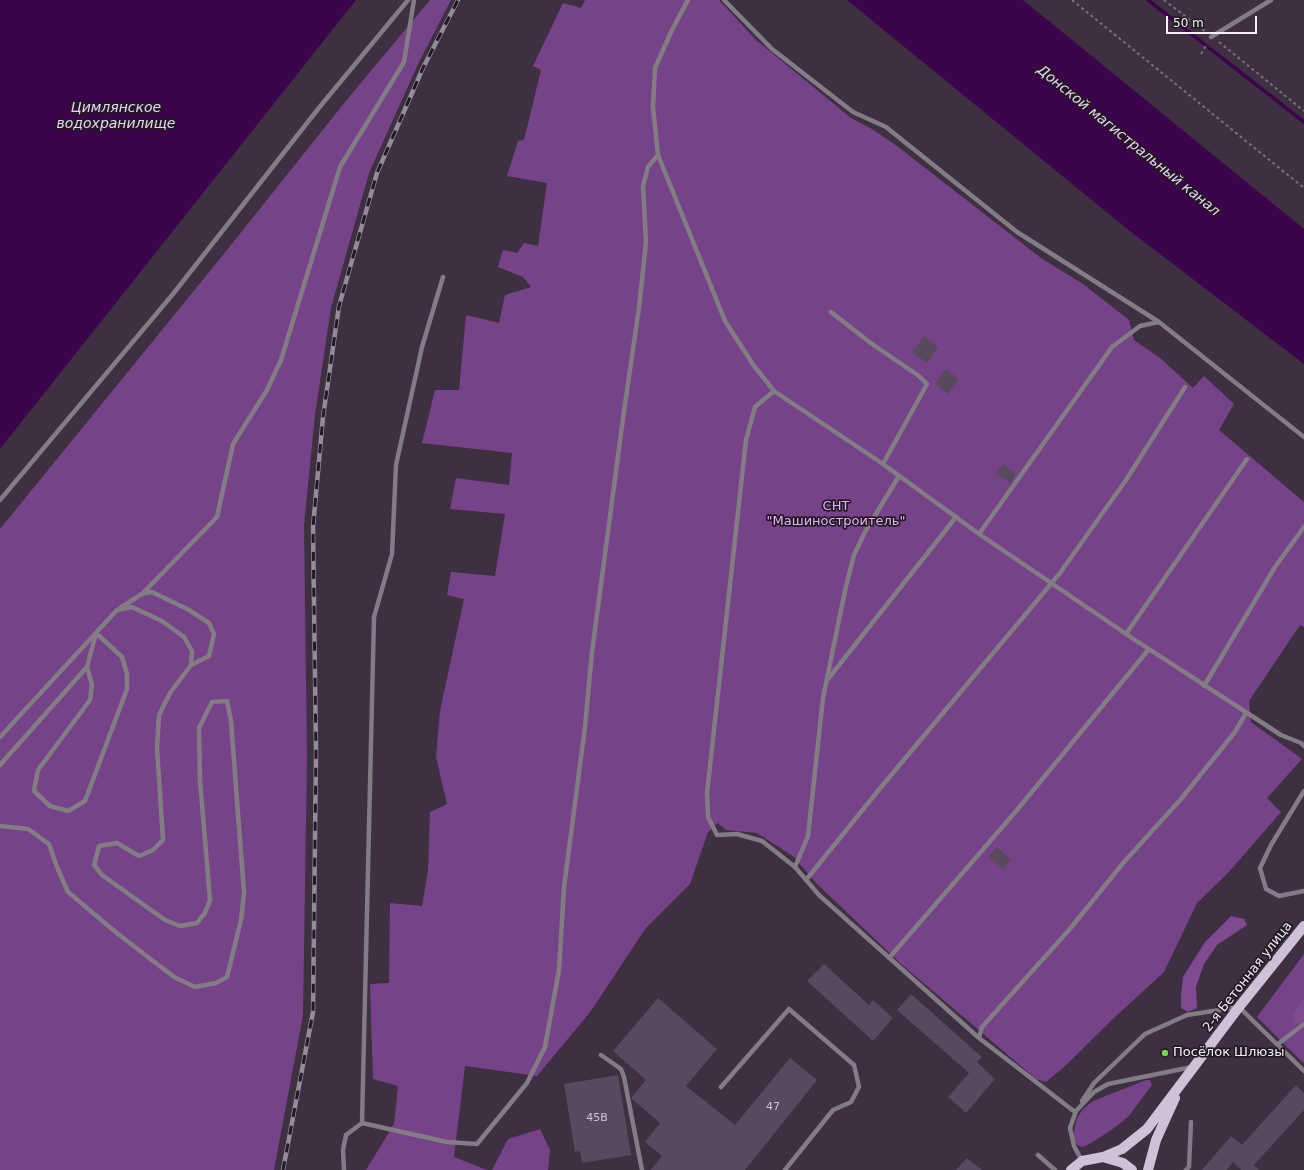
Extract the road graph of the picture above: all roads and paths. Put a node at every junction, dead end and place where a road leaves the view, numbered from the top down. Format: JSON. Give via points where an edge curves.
{"nodes":[{"id":1,"x":408,"y":0,"type":"edge"},
{"id":2,"x":414,"y":0,"type":"edge"},
{"id":3,"x":688,"y":0,"type":"edge"},
{"id":4,"x":724,"y":0,"type":"edge"},
{"id":5,"x":1072,"y":0,"type":"edge"},
{"id":6,"x":1164,"y":0,"type":"edge"},
{"id":7,"x":1271,"y":0,"type":"edge"},
{"id":8,"x":1211,"y":37,"type":"junction"},
{"id":9,"x":1201,"y":54,"type":"dead end"},
{"id":10,"x":1304,"y":111,"type":"edge"},
{"id":11,"x":658,"y":155,"type":"junction"},
{"id":12,"x":1304,"y":188,"type":"edge"},
{"id":13,"x":443,"y":277,"type":"dead end"},
{"id":14,"x":831,"y":312,"type":"dead end"},
{"id":15,"x":1159,"y":322,"type":"junction"},
{"id":16,"x":1186,"y":387,"type":"dead end"},
{"id":17,"x":774,"y":391,"type":"junction"},
{"id":18,"x":1304,"y":437,"type":"edge"},
{"id":19,"x":1246,"y":459,"type":"dead end"},
{"id":20,"x":883,"y":464,"type":"junction"},
{"id":21,"x":899,"y":476,"type":"junction"},
{"id":22,"x":0,"y":500,"type":"edge"},
{"id":23,"x":956,"y":517,"type":"junction"},
{"id":24,"x":1304,"y":527,"type":"edge"},
{"id":25,"x":979,"y":534,"type":"junction"},
{"id":26,"x":1051,"y":583,"type":"junction"},
{"id":27,"x":142,"y":594,"type":"junction"},
{"id":28,"x":117,"y":610,"type":"junction"},
{"id":29,"x":96,"y":633,"type":"junction"},
{"id":30,"x":1126,"y":634,"type":"junction"},
{"id":31,"x":1149,"y":649,"type":"junction"},
{"id":32,"x":191,"y":665,"type":"junction"},
{"id":33,"x":87,"y":667,"type":"junction"},
{"id":34,"x":827,"y":680,"type":"junction"},
{"id":35,"x":1204,"y":686,"type":"junction"},
{"id":36,"x":1246,"y":714,"type":"junction"},
{"id":37,"x":0,"y":737,"type":"edge"},
{"id":38,"x":1304,"y":746,"type":"edge"},
{"id":39,"x":0,"y":765,"type":"edge"},
{"id":40,"x":1304,"y":790,"type":"edge"},
{"id":41,"x":0,"y":826,"type":"edge"},
{"id":42,"x":795,"y":867,"type":"junction"},
{"id":43,"x":806,"y":880,"type":"junction"},
{"id":44,"x":1304,"y":892,"type":"edge"},
{"id":45,"x":1304,"y":926,"type":"edge"},
{"id":46,"x":889,"y":958,"type":"junction"},
{"id":47,"x":1239,"y":1007,"type":"junction"},
{"id":48,"x":1304,"y":1024,"type":"edge"},
{"id":49,"x":979,"y":1038,"type":"junction"},
{"id":50,"x":1278,"y":1044,"type":"junction"},
{"id":51,"x":601,"y":1055,"type":"dead end"},
{"id":52,"x":1195,"y":1066,"type":"junction"},
{"id":53,"x":1304,"y":1071,"type":"edge"},
{"id":54,"x":1183,"y":1082,"type":"junction"},
{"id":55,"x":721,"y":1087,"type":"dead end"},
{"id":56,"x":1075,"y":1112,"type":"junction"},
{"id":57,"x":1191,"y":1122,"type":"dead end"},
{"id":58,"x":362,"y":1123,"type":"junction"},
{"id":59,"x":1038,"y":1155,"type":"dead end"},
{"id":60,"x":1103,"y":1157,"type":"junction"},
{"id":61,"x":1082,"y":1161,"type":"junction"},
{"id":62,"x":344,"y":1170,"type":"edge"},
{"id":63,"x":642,"y":1170,"type":"edge"},
{"id":64,"x":785,"y":1170,"type":"edge"},
{"id":65,"x":1055,"y":1170,"type":"edge"},
{"id":66,"x":1071,"y":1170,"type":"edge"},
{"id":67,"x":1132,"y":1170,"type":"edge"},
{"id":68,"x":1148,"y":1170,"type":"edge"},
{"id":69,"x":1186,"y":1170,"type":"edge"}],
"edges":[{"from":1,"to":22,"type":"lane","via":[[318,109],[173,294]]},
{"from":2,"to":27,"type":"lane","via":[[404,62],[340,167],[281,360],[267,390],[233,444],[217,517]]},
{"from":3,"to":11,"type":"lane","via":[[655,68],[653,107]]},
{"from":4,"to":15,"type":"lane","via":[[772,49],[853,112],[886,127],[1017,232]]},
{"from":5,"to":12,"type":"path"},
{"from":6,"to":8,"type":"path"},
{"from":7,"to":8,"type":"lane"},
{"from":8,"to":9,"type":"path"},
{"from":8,"to":10,"type":"path"},
{"from":11,"to":17,"type":"lane","via":[[725,321],[754,366]]},
{"from":11,"to":58,"type":"lane","via":[[648,167],[643,186],[646,242],[639,308],[594,637],[564,886],[559,970],[545,1047],[527,1083],[477,1144],[447,1142]]},
{"from":13,"to":58,"type":"lane","via":[[422,347],[396,466],[392,554],[374,617]]},
{"from":14,"to":20,"type":"lane","via":[[927,384]]},
{"from":15,"to":18,"type":"lane"},
{"from":15,"to":25,"type":"lane","via":[[1140,326],[1112,347]]},
{"from":16,"to":26,"type":"lane","via":[[1126,480]]},
{"from":17,"to":20,"type":"lane"},
{"from":17,"to":42,"type":"lane","via":[[755,407],[746,440],[708,793],[708,817],[717,835],[737,834],[762,841]]},
{"from":19,"to":30,"type":"lane"},
{"from":20,"to":21,"type":"lane"},
{"from":21,"to":23,"type":"lane"},
{"from":21,"to":34,"type":"lane","via":[[854,555]]},
{"from":23,"to":25,"type":"lane"},
{"from":23,"to":34,"type":"lane"},
{"from":24,"to":35,"type":"lane","via":[[1276,567]]},
{"from":25,"to":26,"type":"lane"},
{"from":26,"to":30,"type":"lane"},
{"from":26,"to":43,"type":"lane"},
{"from":27,"to":28,"type":"lane"},
{"from":27,"to":32,"type":"lane","via":[[152,592],[209,622],[214,634],[209,656]]},
{"from":28,"to":29,"type":"lane"},
{"from":28,"to":32,"type":"lane","via":[[132,607],[162,621],[184,637],[192,651]]},
{"from":29,"to":33,"type":"lane"},
{"from":29,"to":33,"type":"lane","via":[[122,657],[127,674],[127,689],[85,801],[68,811],[50,806],[34,791],[38,770],[90,700],[92,685]]},
{"from":29,"to":37,"type":"lane"},
{"from":30,"to":31,"type":"lane"},
{"from":31,"to":35,"type":"lane"},
{"from":31,"to":46,"type":"lane","via":[[1017,810]]},
{"from":32,"to":41,"type":"lane","via":[[170,693],[159,715],[157,748],[163,840],[153,850],[140,856],[117,843],[99,846],[94,865],[102,875],[170,922],[180,926],[197,922],[205,913],[210,900],[200,780],[199,728],[212,702],[227,701],[231,721],[244,894],[241,920],[227,977],[216,983],[195,987],[174,977],[68,892],[49,844],[28,829]]},
{"from":33,"to":39,"type":"lane"},
{"from":34,"to":42,"type":"lane","via":[[808,836]]},
{"from":35,"to":36,"type":"lane"},
{"from":36,"to":38,"type":"lane"},
{"from":36,"to":49,"type":"lane","via":[[1235,732],[1181,799],[982,1027]]},
{"from":40,"to":44,"type":"lane","via":[[1260,868],[1266,889],[1279,896]]},
{"from":42,"to":43,"type":"lane"},
{"from":43,"to":46,"type":"lane","via":[[819,895]]},
{"from":45,"to":47,"type":"main road","name":"2-я Бетонная улица"},
{"from":46,"to":49,"type":"lane"},
{"from":47,"to":50,"type":"lane"},
{"from":47,"to":52,"type":"main road","name":"2-я Бетонная улица"},
{"from":47,"to":56,"type":"lane","via":[[1187,1015],[1144,1034],[1094,1083]]},
{"from":48,"to":50,"type":"lane"},
{"from":49,"to":56,"type":"lane"},
{"from":50,"to":53,"type":"lane"},
{"from":51,"to":63,"type":"lane","via":[[621,1069],[624,1077]]},
{"from":52,"to":54,"type":"main road","name":"2-я Бетонная улица"},
{"from":52,"to":56,"type":"lane","via":[[1108,1084],[1094,1092]]},
{"from":54,"to":60,"type":"main road","name":"2-я Бетонная улица","via":[[1147,1129],[1122,1149]]},
{"from":54,"to":68,"type":"main road","name":"2-я Бетонная улица","via":[[1156,1140]]},
{"from":55,"to":64,"type":"lane","via":[[789,1009],[854,1065],[859,1087],[851,1102],[833,1110]]},
{"from":56,"to":61,"type":"lane","via":[[1070,1128],[1074,1146]]},
{"from":57,"to":69,"type":"lane","via":[[1189,1167]]},
{"from":58,"to":62,"type":"lane","via":[[346,1135],[342,1150]]},
{"from":59,"to":65,"type":"lane"},
{"from":60,"to":61,"type":"main road"},
{"from":60,"to":67,"type":"main road","via":[[1123,1162]]},
{"from":61,"to":66,"type":"main road"}]}
